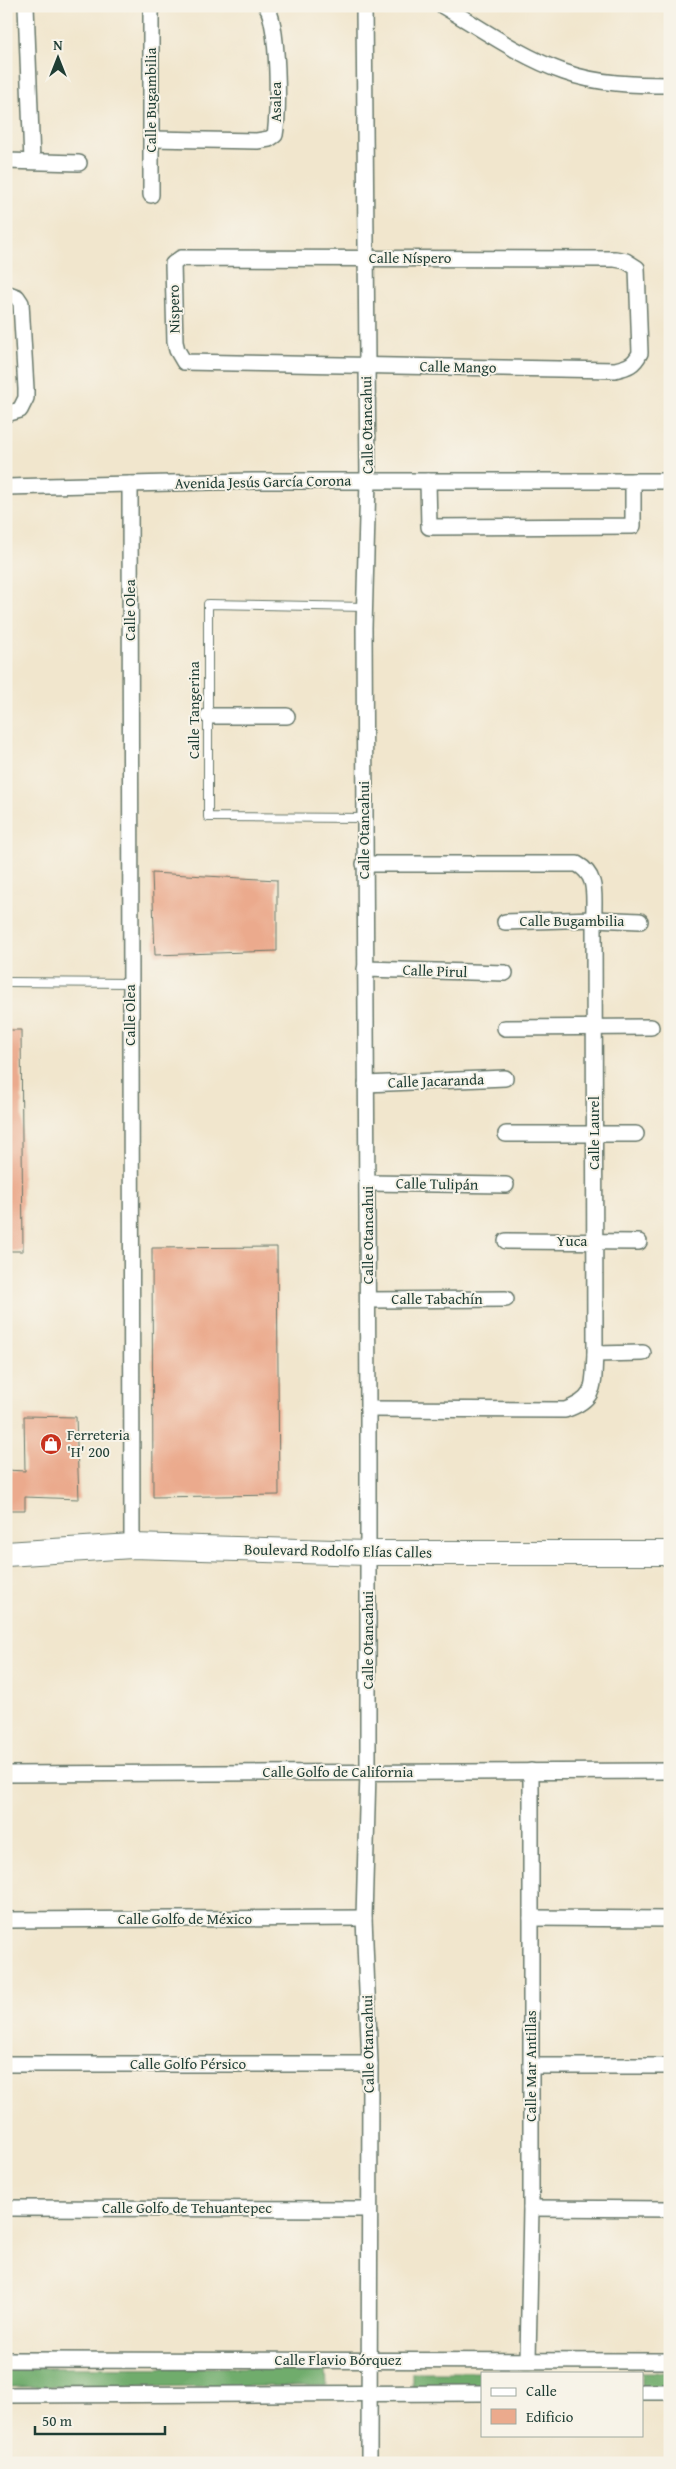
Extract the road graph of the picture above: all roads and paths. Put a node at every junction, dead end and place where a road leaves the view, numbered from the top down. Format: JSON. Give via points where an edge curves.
{"nodes":[{"id":1,"x":26,"y":6,"type":"edge"},
{"id":2,"x":151,"y":6,"type":"edge"},
{"id":3,"x":266,"y":6,"type":"edge"},
{"id":4,"x":364,"y":6,"type":"edge"},
{"id":5,"x":443,"y":6,"type":"edge"},
{"id":6,"x":670,"y":84,"type":"edge"},
{"id":7,"x":152,"y":139,"type":"junction"},
{"id":8,"x":6,"y":161,"type":"edge"},
{"id":9,"x":32,"y":161,"type":"junction"},
{"id":10,"x":79,"y":163,"type":"dead end"},
{"id":11,"x":151,"y":195,"type":"dead end"},
{"id":12,"x":181,"y":258,"type":"joint"},
{"id":13,"x":365,"y":258,"type":"junction"},
{"id":14,"x":638,"y":268,"type":"joint"},
{"id":15,"x":13,"y":296,"type":"edge"},
{"id":16,"x":184,"y":362,"type":"joint"},
{"id":17,"x":366,"y":365,"type":"junction"},
{"id":18,"x":6,"y":414,"type":"edge"},
{"id":19,"x":368,"y":480,"type":"junction"},
{"id":20,"x":428,"y":481,"type":"junction"},
{"id":21,"x":633,"y":481,"type":"junction"},
{"id":22,"x":670,"y":481,"type":"edge"},
{"id":23,"x":130,"y":484,"type":"junction"},
{"id":24,"x":6,"y":487,"type":"edge"},
{"id":25,"x":365,"y":607,"type":"junction"},
{"id":26,"x":208,"y":716,"type":"junction"},
{"id":27,"x":287,"y":716,"type":"dead end"},
{"id":28,"x":364,"y":818,"type":"junction"},
{"id":29,"x":364,"y":864,"type":"junction"},
{"id":30,"x":594,"y":919,"type":"junction"},
{"id":31,"x":640,"y":921,"type":"dead end"},
{"id":32,"x":505,"y":922,"type":"dead end"},
{"id":33,"x":365,"y":969,"type":"junction"},
{"id":34,"x":505,"y":973,"type":"dead end"},
{"id":35,"x":6,"y":982,"type":"edge"},
{"id":36,"x":130,"y":983,"type":"junction"},
{"id":37,"x":594,"y":1026,"type":"junction"},
{"id":38,"x":651,"y":1027,"type":"dead end"},
{"id":39,"x":505,"y":1028,"type":"dead end"},
{"id":40,"x":505,"y":1078,"type":"dead end"},
{"id":41,"x":366,"y":1084,"type":"junction"},
{"id":42,"x":595,"y":1133,"type":"junction"},
{"id":43,"x":506,"y":1134,"type":"dead end"},
{"id":44,"x":636,"y":1134,"type":"dead end"},
{"id":45,"x":368,"y":1182,"type":"junction"},
{"id":46,"x":506,"y":1185,"type":"dead end"},
{"id":47,"x":506,"y":1241,"type":"dead end"},
{"id":48,"x":593,"y":1241,"type":"junction"},
{"id":49,"x":639,"y":1242,"type":"dead end"},
{"id":50,"x":506,"y":1299,"type":"dead end"},
{"id":51,"x":368,"y":1300,"type":"junction"},
{"id":52,"x":643,"y":1353,"type":"dead end"},
{"id":53,"x":595,"y":1354,"type":"junction"},
{"id":54,"x":368,"y":1409,"type":"junction"},
{"id":55,"x":132,"y":1546,"type":"junction"},
{"id":56,"x":368,"y":1553,"type":"junction"},
{"id":57,"x":670,"y":1553,"type":"edge"},
{"id":58,"x":6,"y":1554,"type":"edge"},
{"id":59,"x":531,"y":1771,"type":"junction"},
{"id":60,"x":670,"y":1771,"type":"edge"},
{"id":61,"x":368,"y":1772,"type":"junction"},
{"id":62,"x":6,"y":1774,"type":"edge"},
{"id":63,"x":364,"y":1918,"type":"junction"},
{"id":64,"x":531,"y":1918,"type":"junction"},
{"id":65,"x":670,"y":1919,"type":"edge"},
{"id":66,"x":6,"y":1920,"type":"edge"},
{"id":67,"x":6,"y":2064,"type":"edge"},
{"id":68,"x":370,"y":2064,"type":"junction"},
{"id":69,"x":531,"y":2066,"type":"junction"},
{"id":70,"x":670,"y":2066,"type":"edge"},
{"id":71,"x":6,"y":2208,"type":"edge"},
{"id":72,"x":531,"y":2208,"type":"junction"},
{"id":73,"x":368,"y":2209,"type":"junction"},
{"id":74,"x":670,"y":2209,"type":"edge"},
{"id":75,"x":6,"y":2360,"type":"edge"},
{"id":76,"x":369,"y":2360,"type":"junction"},
{"id":77,"x":528,"y":2360,"type":"junction"},
{"id":78,"x":670,"y":2361,"type":"edge"},
{"id":79,"x":644,"y":2392,"type":"edge"},
{"id":80,"x":670,"y":2392,"type":"edge"},
{"id":81,"x":481,"y":2393,"type":"edge"},
{"id":82,"x":368,"y":2394,"type":"junction"},
{"id":83,"x":6,"y":2395,"type":"edge"},
{"id":84,"x":368,"y":2463,"type":"edge"}],
"edges":[{"from":1,"to":9,"type":"street"},
{"from":2,"to":7,"type":"street","name":"Calle Bugambilia"},
{"from":3,"to":7,"type":"street","name":"Asalea","via":[[271,13],[275,38],[275,135],[257,141]]},
{"from":4,"to":13,"type":"street","name":"Calle Otancahui"},
{"from":5,"to":6,"type":"street","via":[[565,73],[592,80]]},
{"from":7,"to":11,"type":"street","name":"Calle Bugambilia"},
{"from":8,"to":9,"type":"street"},
{"from":9,"to":10,"type":"street"},
{"from":12,"to":13,"type":"street","name":"Calle Níspero"},
{"from":12,"to":16,"type":"street","name":"Nispero","via":[[173,264],[174,322],[177,350]]},
{"from":13,"to":14,"type":"street","name":"Calle Níspero","via":[[615,259]]},
{"from":13,"to":17,"type":"street","name":"Calle Otancahui"},
{"from":14,"to":17,"type":"street","name":"Calle Mango","via":[[640,353],[628,367],[615,370]]},
{"from":15,"to":18,"type":"street","via":[[23,313],[26,398],[20,410]]},
{"from":16,"to":17,"type":"street","name":"Calle Mango"},
{"from":17,"to":19,"type":"street","name":"Calle Otancahui"},
{"from":19,"to":20,"type":"street","name":"Avenida Jesús García Corona"},
{"from":19,"to":23,"type":"street","name":"Avenida Jesús García Corona"},
{"from":19,"to":25,"type":"street","name":"Calle Otancahui"},
{"from":20,"to":21,"type":"street","name":"Avenida Jesús García Corona"},
{"from":20,"to":21,"type":"street","via":[[429,527],[633,526]]},
{"from":21,"to":22,"type":"street","name":"Avenida Jesús García Corona"},
{"from":23,"to":24,"type":"street","name":"Avenida Jesús García Corona"},
{"from":23,"to":36,"type":"street","name":"Calle Olea"},
{"from":25,"to":26,"type":"lane","name":"Calle Tangerina","via":[[208,604]]},
{"from":25,"to":28,"type":"street","name":"Calle Otancahui"},
{"from":26,"to":27,"type":"street"},
{"from":26,"to":28,"type":"lane","name":"Calle Tangerina","via":[[208,817]]},
{"from":28,"to":29,"type":"street","name":"Calle Otancahui"},
{"from":29,"to":30,"type":"street","name":"Calle Laurel","via":[[577,864],[587,870],[592,879]]},
{"from":29,"to":33,"type":"street","name":"Calle Otancahui"},
{"from":30,"to":31,"type":"street","name":"Calle Bugambilia"},
{"from":30,"to":32,"type":"street","name":"Calle Bugambilia"},
{"from":30,"to":37,"type":"street","name":"Calle Laurel"},
{"from":33,"to":34,"type":"street","name":"Calle Pirul"},
{"from":33,"to":41,"type":"street","name":"Calle Otancahui"},
{"from":35,"to":36,"type":"lane"},
{"from":36,"to":55,"type":"street","name":"Calle Olea"},
{"from":37,"to":38,"type":"street"},
{"from":37,"to":39,"type":"street"},
{"from":37,"to":42,"type":"street","name":"Calle Laurel"},
{"from":40,"to":41,"type":"street","name":"Calle Jacaranda"},
{"from":41,"to":45,"type":"street","name":"Calle Otancahui"},
{"from":42,"to":43,"type":"street"},
{"from":42,"to":44,"type":"street"},
{"from":42,"to":48,"type":"street","name":"Calle Laurel"},
{"from":45,"to":46,"type":"street","name":"Calle Tulipán"},
{"from":45,"to":51,"type":"street","name":"Calle Otancahui"},
{"from":47,"to":48,"type":"street","name":"Yuca"},
{"from":48,"to":49,"type":"street","name":"Yuca"},
{"from":48,"to":53,"type":"street","name":"Calle Laurel"},
{"from":50,"to":51,"type":"street","name":"Calle Tabachín"},
{"from":51,"to":54,"type":"street","name":"Calle Otancahui"},
{"from":52,"to":53,"type":"street"},
{"from":53,"to":54,"type":"street","name":"Calle Laurel","via":[[588,1398],[581,1405],[565,1410]]},
{"from":54,"to":56,"type":"street","name":"Calle Otancahui"},
{"from":55,"to":56,"type":"main road","name":"Boulevard Rodolfo Elías Calles"},
{"from":55,"to":58,"type":"main road","name":"Boulevard Rodolfo Elías Calles"},
{"from":56,"to":57,"type":"main road","name":"Boulevard Rodolfo Elías Calles"},
{"from":56,"to":61,"type":"street","name":"Calle Otancahui"},
{"from":59,"to":60,"type":"street","name":"Calle Golfo de California"},
{"from":59,"to":61,"type":"street","name":"Calle Golfo de California"},
{"from":59,"to":64,"type":"street","name":"Calle Mar Antillas"},
{"from":61,"to":62,"type":"street","name":"Calle Golfo de California"},
{"from":61,"to":63,"type":"street","name":"Calle Otancahui"},
{"from":63,"to":66,"type":"street","name":"Calle Golfo de México"},
{"from":63,"to":68,"type":"street","name":"Calle Otancahui"},
{"from":64,"to":65,"type":"street"},
{"from":64,"to":69,"type":"street","name":"Calle Mar Antillas"},
{"from":67,"to":68,"type":"street","name":"Calle Golfo Pérsico"},
{"from":68,"to":73,"type":"street","name":"Calle Otancahui"},
{"from":69,"to":70,"type":"street"},
{"from":69,"to":72,"type":"street","name":"Calle Mar Antillas"},
{"from":71,"to":73,"type":"street","name":"Calle Golfo de Tehuantepec"},
{"from":72,"to":74,"type":"street"},
{"from":72,"to":77,"type":"street","name":"Calle Mar Antillas"},
{"from":73,"to":76,"type":"street","name":"Calle Otancahui"},
{"from":75,"to":76,"type":"street","name":"Calle Flavio Bórquez"},
{"from":76,"to":77,"type":"street","name":"Calle Flavio Bórquez"},
{"from":76,"to":82,"type":"street","name":"Calle Otancahui"},
{"from":77,"to":78,"type":"street","name":"Calle Flavio Bórquez"},
{"from":79,"to":80,"type":"street"},
{"from":81,"to":82,"type":"street"},
{"from":82,"to":83,"type":"street"},
{"from":82,"to":84,"type":"street","name":"Calle Otancahui"}]}
